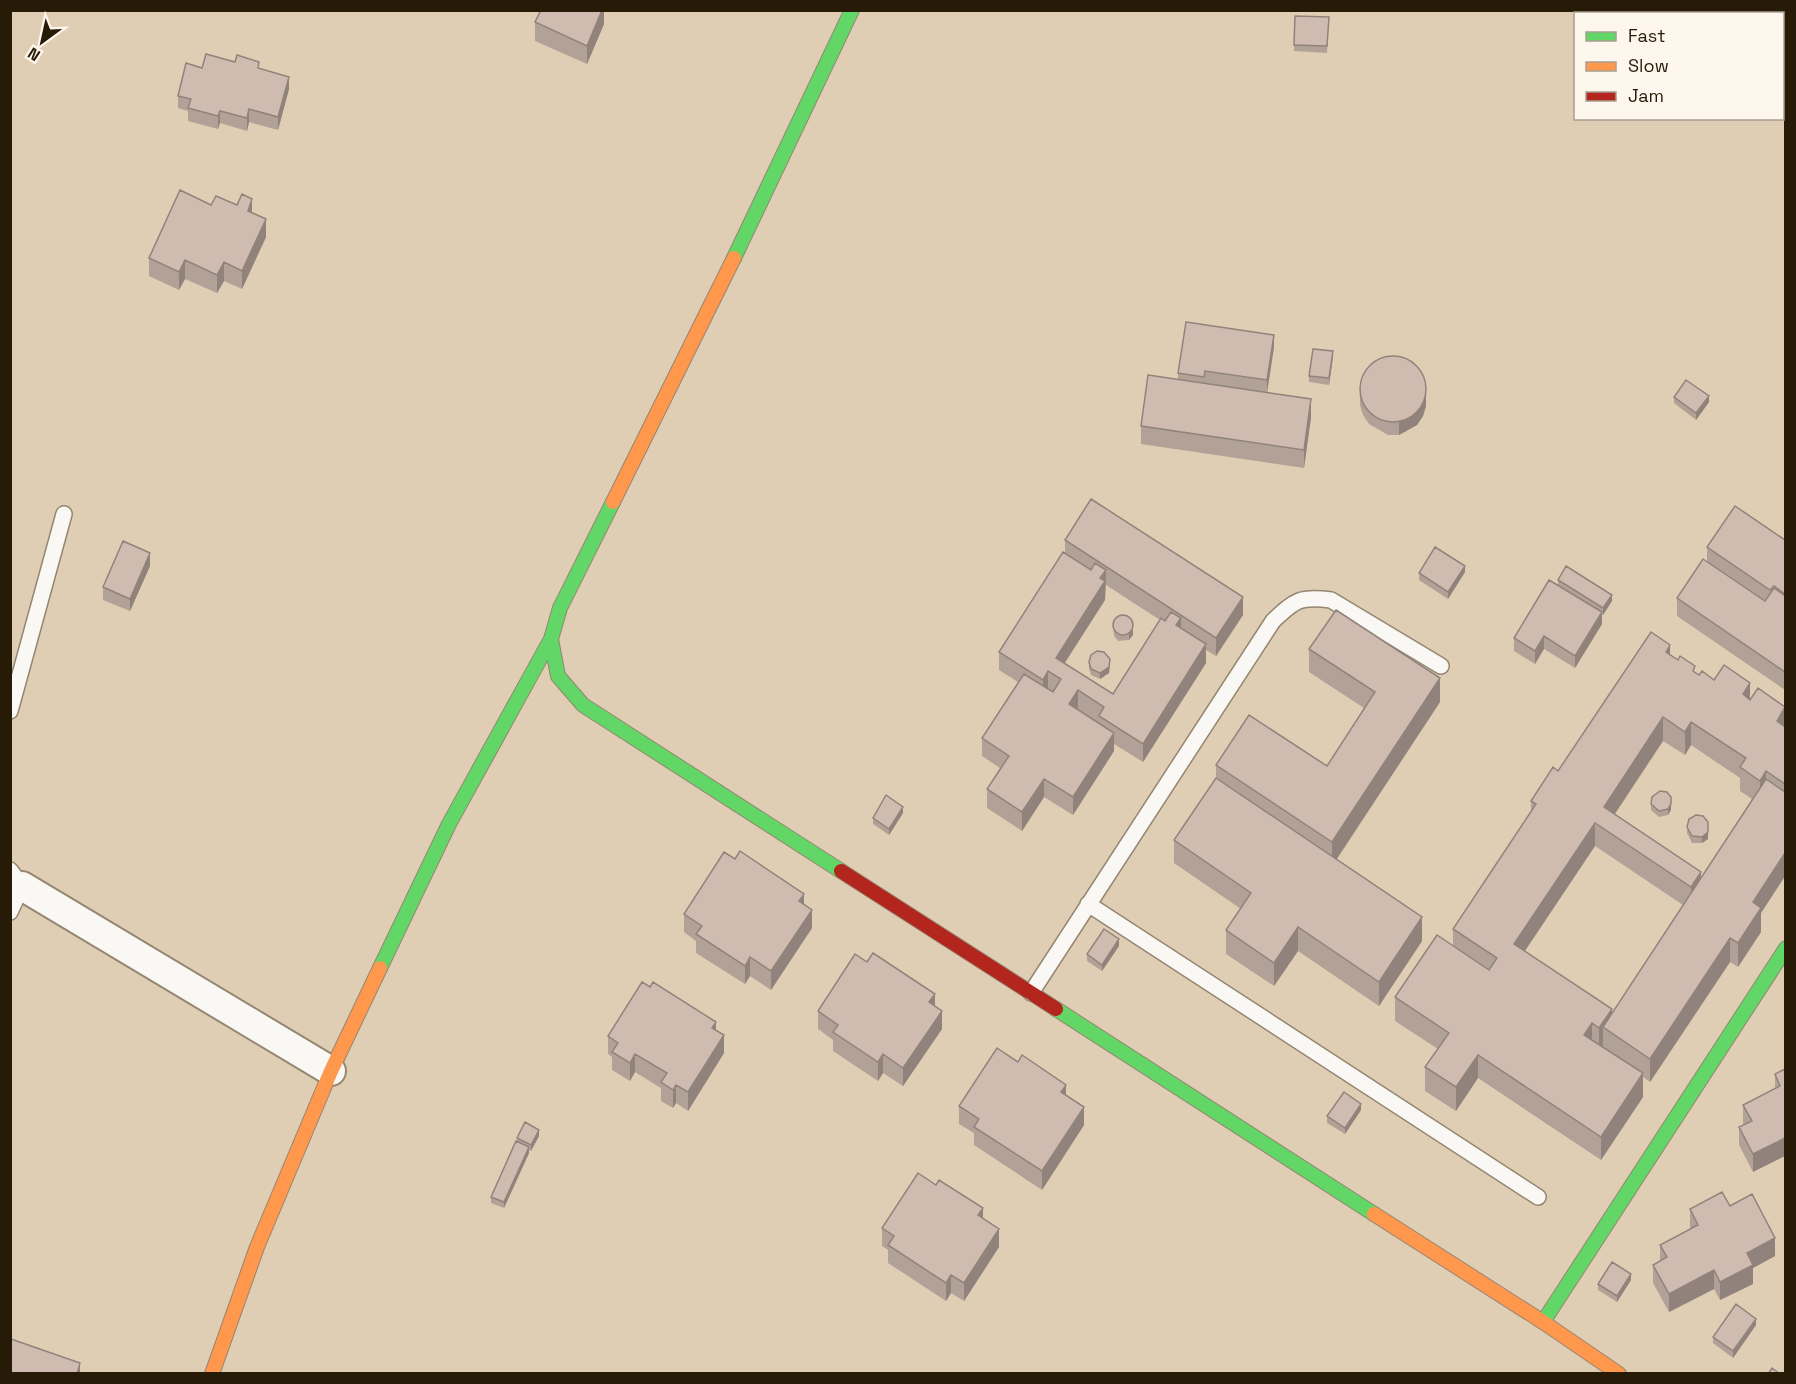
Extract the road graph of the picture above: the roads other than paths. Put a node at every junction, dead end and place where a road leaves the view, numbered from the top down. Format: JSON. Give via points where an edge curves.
{"nodes":[{"id":1,"x":852,"y":10,"type":"edge"},
{"id":2,"x":64,"y":514,"type":"dead end"},
{"id":3,"x":551,"y":639,"type":"junction"},
{"id":4,"x":1441,"y":666,"type":"dead end"},
{"id":5,"x":10,"y":711,"type":"edge"},
{"id":6,"x":16,"y":878,"type":"edge"},
{"id":7,"x":1088,"y":904,"type":"junction"},
{"id":8,"x":10,"y":912,"type":"edge"},
{"id":9,"x":1785,"y":948,"type":"edge"},
{"id":10,"x":1031,"y":993,"type":"junction"},
{"id":11,"x":331,"y":1071,"type":"junction"},
{"id":12,"x":1538,"y":1197,"type":"dead end"},
{"id":13,"x":1542,"y":1322,"type":"junction"},
{"id":14,"x":212,"y":1374,"type":"edge"},
{"id":15,"x":1619,"y":1374,"type":"edge"}],
"edges":[{"from":1,"to":3,"type":"street","via":[[755,217],[561,608]]},
{"from":2,"to":5,"type":"lane"},
{"from":3,"to":10,"type":"street","via":[[558,676],[583,705]]},
{"from":3,"to":11,"type":"street","via":[[449,824]]},
{"from":4,"to":7,"type":"lane","via":[[1331,600],[1310,597],[1291,604],[1273,621]]},
{"from":6,"to":8,"type":"lane"},
{"from":6,"to":11,"type":"street"},
{"from":7,"to":10,"type":"lane"},
{"from":7,"to":12,"type":"lane"},
{"from":9,"to":13,"type":"street"},
{"from":10,"to":13,"type":"street"},
{"from":11,"to":14,"type":"street","via":[[257,1247]]},
{"from":13,"to":15,"type":"street"}]}
